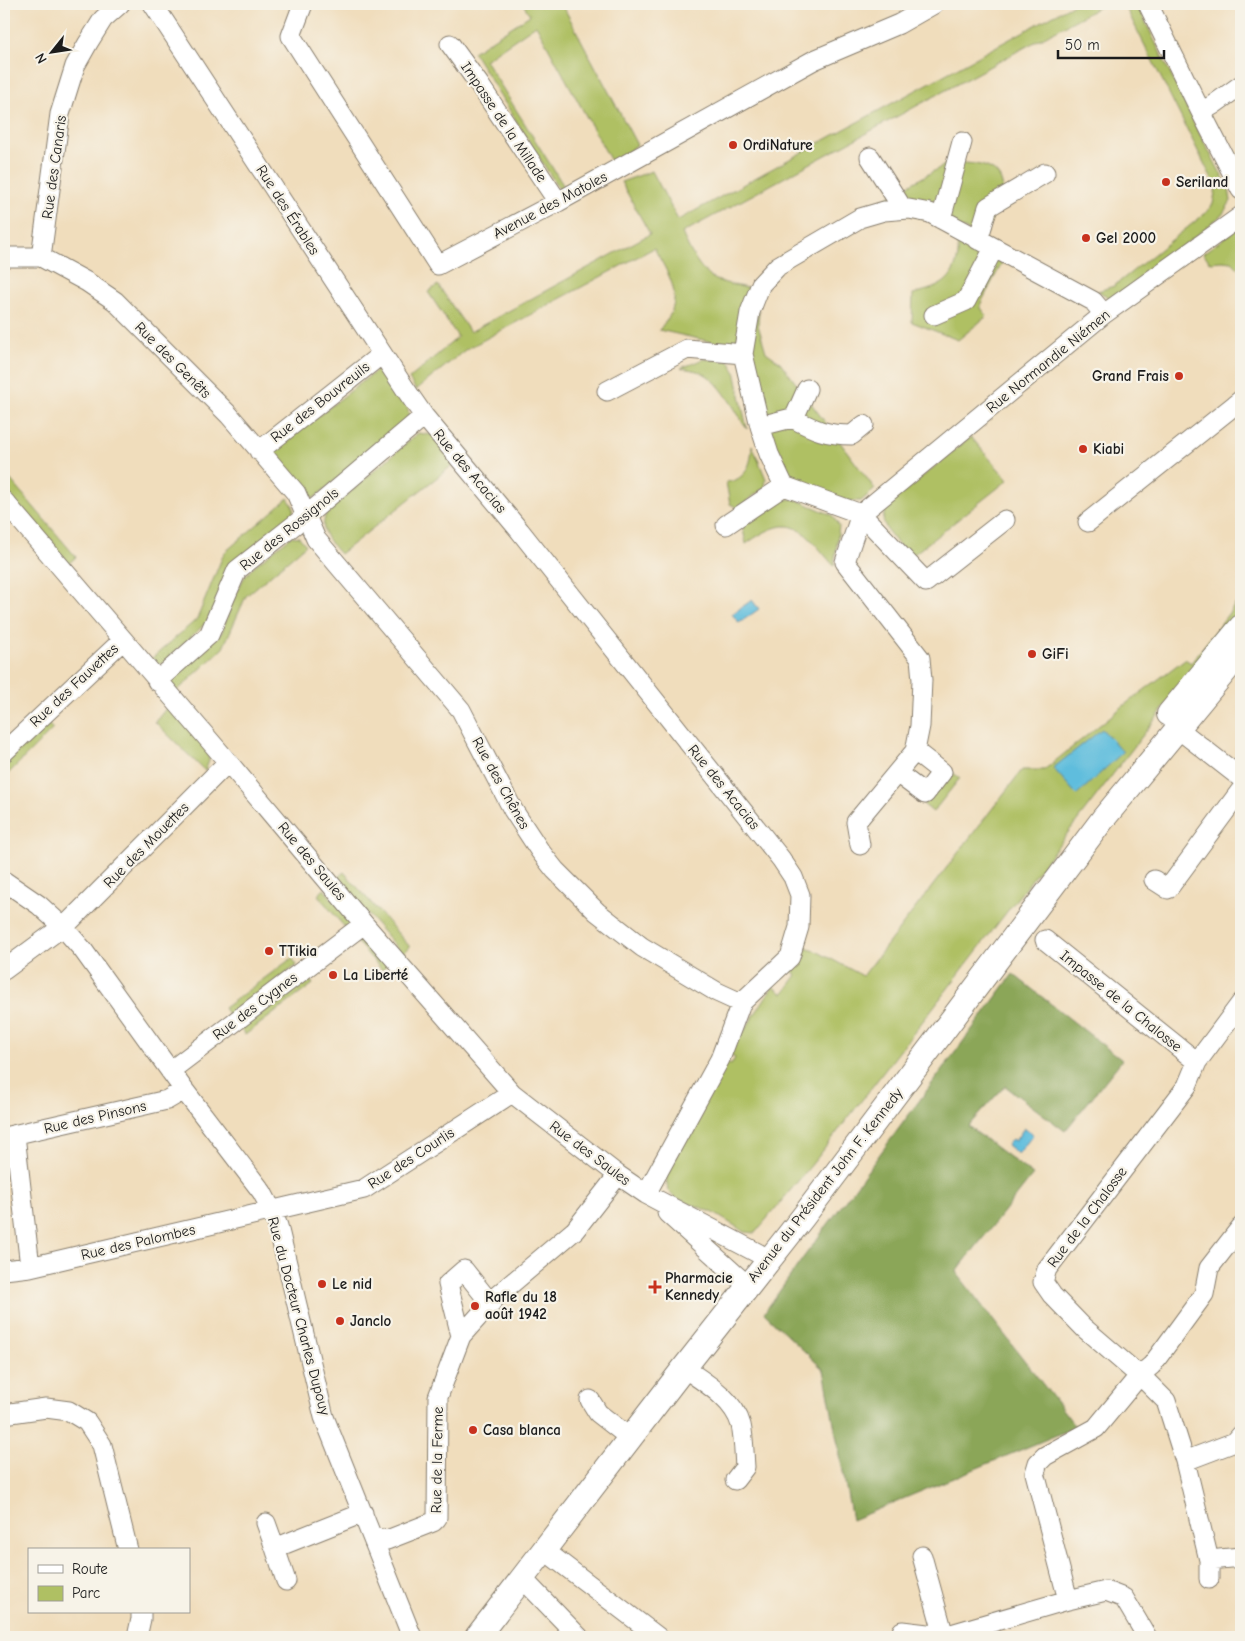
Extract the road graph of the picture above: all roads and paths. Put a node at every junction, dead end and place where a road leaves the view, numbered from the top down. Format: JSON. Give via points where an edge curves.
{"nodes":[{"id":1,"x":120,"y":4,"type":"edge"},
{"id":2,"x":152,"y":4,"type":"edge"},
{"id":3,"x":303,"y":4,"type":"edge"},
{"id":4,"x":934,"y":4,"type":"edge"},
{"id":5,"x":1148,"y":4,"type":"edge"},
{"id":6,"x":450,"y":44,"type":"dead end"},
{"id":7,"x":1241,"y":85,"type":"edge"},
{"id":8,"x":1201,"y":112,"type":"junction"},
{"id":9,"x":962,"y":142,"type":"dead end"},
{"id":10,"x":870,"y":157,"type":"dead end"},
{"id":11,"x":1045,"y":173,"type":"dead end"},
{"id":12,"x":1241,"y":190,"type":"edge"},
{"id":13,"x":558,"y":202,"type":"junction"},
{"id":14,"x":903,"y":210,"type":"junction"},
{"id":15,"x":1241,"y":216,"type":"edge"},
{"id":16,"x":941,"y":219,"type":"junction"},
{"id":17,"x":986,"y":244,"type":"junction"},
{"id":18,"x":4,"y":257,"type":"edge"},
{"id":19,"x":41,"y":257,"type":"junction"},
{"id":20,"x":934,"y":314,"type":"dead end"},
{"id":21,"x":1104,"y":314,"type":"junction"},
{"id":22,"x":382,"y":354,"type":"junction"},
{"id":23,"x":743,"y":354,"type":"junction"},
{"id":24,"x":807,"y":389,"type":"dead end"},
{"id":25,"x":607,"y":391,"type":"dead end"},
{"id":26,"x":1241,"y":400,"type":"edge"},
{"id":27,"x":424,"y":416,"type":"junction"},
{"id":28,"x":792,"y":418,"type":"junction"},
{"id":29,"x":864,"y":425,"type":"dead end"},
{"id":30,"x":760,"y":426,"type":"junction"},
{"id":31,"x":259,"y":451,"type":"junction"},
{"id":32,"x":784,"y":486,"type":"junction"},
{"id":33,"x":4,"y":500,"type":"edge"},
{"id":34,"x":861,"y":514,"type":"junction"},
{"id":35,"x":307,"y":516,"type":"junction"},
{"id":36,"x":1005,"y":520,"type":"dead end"},
{"id":37,"x":1088,"y":522,"type":"dead end"},
{"id":38,"x":726,"y":525,"type":"dead end"},
{"id":39,"x":1240,"y":637,"type":"edge"},
{"id":40,"x":123,"y":640,"type":"junction"},
{"id":41,"x":157,"y":681,"type":"junction"},
{"id":42,"x":1168,"y":727,"type":"junction"},
{"id":43,"x":5,"y":749,"type":"edge"},
{"id":44,"x":915,"y":751,"type":"junction"},
{"id":45,"x":228,"y":762,"type":"junction"},
{"id":46,"x":897,"y":774,"type":"junction"},
{"id":47,"x":1241,"y":778,"type":"edge"},
{"id":48,"x":1241,"y":790,"type":"edge"},
{"id":49,"x":860,"y":845,"type":"dead end"},
{"id":50,"x":1154,"y":880,"type":"dead end"},
{"id":51,"x":4,"y":881,"type":"edge"},
{"id":52,"x":364,"y":924,"type":"junction"},
{"id":53,"x":64,"y":927,"type":"junction"},
{"id":54,"x":1045,"y":940,"type":"dead end"},
{"id":55,"x":4,"y":970,"type":"edge"},
{"id":56,"x":741,"y":1003,"type":"junction"},
{"id":57,"x":1241,"y":1003,"type":"edge"},
{"id":58,"x":1197,"y":1062,"type":"junction"},
{"id":59,"x":170,"y":1071,"type":"junction"},
{"id":60,"x":184,"y":1090,"type":"junction"},
{"id":61,"x":512,"y":1093,"type":"junction"},
{"id":62,"x":9,"y":1136,"type":"edge"},
{"id":63,"x":618,"y":1176,"type":"junction"},
{"id":64,"x":646,"y":1194,"type":"junction"},
{"id":65,"x":272,"y":1211,"type":"junction"},
{"id":66,"x":1241,"y":1227,"type":"edge"},
{"id":67,"x":769,"y":1259,"type":"junction"},
{"id":68,"x":30,"y":1267,"type":"junction"},
{"id":69,"x":4,"y":1270,"type":"edge"},
{"id":70,"x":748,"y":1286,"type":"junction"},
{"id":71,"x":490,"y":1304,"type":"junction"},
{"id":72,"x":461,"y":1336,"type":"junction"},
{"id":73,"x":684,"y":1368,"type":"junction"},
{"id":74,"x":1139,"y":1376,"type":"junction"},
{"id":75,"x":590,"y":1400,"type":"dead end"},
{"id":76,"x":4,"y":1414,"type":"edge"},
{"id":77,"x":1241,"y":1435,"type":"edge"},
{"id":78,"x":630,"y":1438,"type":"junction"},
{"id":79,"x":1185,"y":1461,"type":"junction"},
{"id":80,"x":735,"y":1480,"type":"dead end"},
{"id":81,"x":363,"y":1513,"type":"junction"},
{"id":82,"x":266,"y":1523,"type":"dead end"},
{"id":83,"x":372,"y":1537,"type":"junction"},
{"id":84,"x":128,"y":1548,"type":"edge"},
{"id":85,"x":275,"y":1548,"type":"junction"},
{"id":86,"x":544,"y":1550,"type":"junction"},
{"id":87,"x":922,"y":1556,"type":"dead end"},
{"id":88,"x":1241,"y":1557,"type":"edge"},
{"id":89,"x":1209,"y":1560,"type":"junction"},
{"id":90,"x":522,"y":1578,"type":"junction"},
{"id":91,"x":1209,"y":1579,"type":"dead end"},
{"id":92,"x":286,"y":1581,"type":"dead end"},
{"id":93,"x":1068,"y":1600,"type":"junction"},
{"id":94,"x":141,"y":1614,"type":"edge"},
{"id":95,"x":902,"y":1631,"type":"dead end"},
{"id":96,"x":944,"y":1636,"type":"edge"},
{"id":97,"x":137,"y":1637,"type":"edge"},
{"id":98,"x":412,"y":1637,"type":"edge"},
{"id":99,"x":477,"y":1637,"type":"edge"},
{"id":100,"x":579,"y":1637,"type":"edge"},
{"id":101,"x":658,"y":1637,"type":"edge"},
{"id":102,"x":1147,"y":1637,"type":"edge"}],
"edges":[{"from":1,"to":19,"type":"street","name":"Rue des Canaris","via":[[103,19],[88,44],[76,66],[62,106]]},
{"from":2,"to":22,"type":"street","name":"Rue des Érables"},
{"from":3,"to":13,"type":"street","name":"Avenue des Matoles","via":[[291,36],[438,265]]},
{"from":4,"to":13,"type":"street","name":"Avenue des Matoles","via":[[900,24],[814,60]]},
{"from":5,"to":8,"type":"street"},
{"from":6,"to":13,"type":"street","name":"Impasse de la Millade"},
{"from":7,"to":8,"type":"street"},
{"from":8,"to":12,"type":"street"},
{"from":9,"to":16,"type":"street"},
{"from":10,"to":14,"type":"street"},
{"from":11,"to":17,"type":"street","via":[[988,207]]},
{"from":14,"to":16,"type":"street"},
{"from":14,"to":23,"type":"street","via":[[860,218],[778,266],[761,284],[750,312]]},
{"from":15,"to":21,"type":"street","name":"Rue Normandie Niémen"},
{"from":16,"to":17,"type":"street"},
{"from":17,"to":20,"type":"street","via":[[966,301]]},
{"from":17,"to":21,"type":"street","via":[[1093,301]]},
{"from":18,"to":19,"type":"street","name":"Rue des Genêts"},
{"from":19,"to":31,"type":"street","name":"Rue des Genêts","via":[[115,301],[229,415]]},
{"from":21,"to":34,"type":"street","name":"Rue Normandie Niémen"},
{"from":22,"to":27,"type":"street","name":"Rue des Érables"},
{"from":22,"to":31,"type":"street","name":"Rue des Bouvreuils"},
{"from":23,"to":25,"type":"street","via":[[687,349]]},
{"from":23,"to":30,"type":"street"},
{"from":24,"to":28,"type":"street"},
{"from":26,"to":37,"type":"street"},
{"from":27,"to":35,"type":"street","name":"Rue des Rossignols"},
{"from":27,"to":56,"type":"street","name":"Rue des Acacias","via":[[520,531],[793,877],[800,895],[800,912],[790,957]]},
{"from":28,"to":29,"type":"street","via":[[823,433],[841,435],[852,436]]},
{"from":28,"to":30,"type":"street"},
{"from":30,"to":32,"type":"street"},
{"from":31,"to":35,"type":"street","name":"Rue des Genêts","via":[[296,493]]},
{"from":32,"to":34,"type":"street"},
{"from":32,"to":38,"type":"street"},
{"from":33,"to":40,"type":"street","name":"Rue des Saules"},
{"from":34,"to":36,"type":"street","via":[[926,582]]},
{"from":34,"to":44,"type":"street","via":[[845,562],[920,658],[920,726]]},
{"from":35,"to":41,"type":"street","name":"Rue des Rossignols","via":[[237,570],[209,635]]},
{"from":35,"to":56,"type":"street","name":"Rue des Chênes","via":[[316,539],[461,710],[513,810],[562,877],[596,912],[642,947]]},
{"from":39,"to":42,"type":"main road","name":"Avenue du Président John F. Kennedy"},
{"from":40,"to":41,"type":"street","name":"Rue des Saules"},
{"from":40,"to":43,"type":"street","name":"Rue des Fauvettes"},
{"from":41,"to":45,"type":"street","name":"Rue des Saules"},
{"from":42,"to":47,"type":"street"},
{"from":42,"to":67,"type":"main road","name":"Avenue du Président John F. Kennedy","via":[[1103,819]]},
{"from":44,"to":46,"type":"street"},
{"from":44,"to":46,"type":"street","via":[[942,772],[924,794]]},
{"from":45,"to":52,"type":"street","name":"Rue des Saules"},
{"from":45,"to":53,"type":"street","name":"Rue des Mouettes"},
{"from":46,"to":49,"type":"street","via":[[856,822]]},
{"from":48,"to":50,"type":"street","via":[[1168,889]]},
{"from":51,"to":53,"type":"street","name":"Rue du Docteur Charles Dupouy"},
{"from":52,"to":59,"type":"street","name":"Rue des Cygnes"},
{"from":52,"to":61,"type":"street","name":"Rue des Saules"},
{"from":53,"to":55,"type":"street","name":"Rue des Mouettes"},
{"from":53,"to":59,"type":"street","name":"Rue du Docteur Charles Dupouy"},
{"from":54,"to":58,"type":"street","name":"Impasse de la Chalosse"},
{"from":56,"to":64,"type":"street","name":"Rue des Acacias","via":[[720,1059]]},
{"from":57,"to":58,"type":"street","name":"Rue de la Chalosse"},
{"from":58,"to":74,"type":"street","name":"Rue de la Chalosse","via":[[1187,1086],[1047,1269],[1043,1282],[1084,1328]]},
{"from":59,"to":60,"type":"street","name":"Rue du Docteur Charles Dupouy"},
{"from":60,"to":62,"type":"street","name":"Rue des Pinsons","via":[[167,1100]]},
{"from":60,"to":65,"type":"street","name":"Rue du Docteur Charles Dupouy","via":[[262,1192]]},
{"from":61,"to":63,"type":"street","name":"Rue des Saules"},
{"from":61,"to":65,"type":"street","name":"Rue des Courlis","via":[[364,1189]]},
{"from":62,"to":68,"type":"street"},
{"from":63,"to":64,"type":"street","name":"Rue des Saules"},
{"from":63,"to":71,"type":"street","name":"Rue de la Ferme","via":[[575,1230]]},
{"from":64,"to":67,"type":"street","name":"Rue des Saules"},
{"from":64,"to":70,"type":"street","name":"Rue des Saules"},
{"from":65,"to":68,"type":"street","name":"Rue des Palombes"},
{"from":65,"to":81,"type":"street","name":"Rue du Docteur Charles Dupouy","via":[[324,1417]]},
{"from":66,"to":74,"type":"street","via":[[1208,1268],[1204,1294],[1152,1364]]},
{"from":67,"to":70,"type":"main road","name":"Avenue du Président John F. Kennedy"},
{"from":68,"to":69,"type":"street","name":"Rue des Palombes"},
{"from":70,"to":73,"type":"main road","name":"Avenue du Président John F. Kennedy"},
{"from":71,"to":72,"type":"street","name":"Rue de la Ferme"},
{"from":71,"to":72,"type":"street","via":[[464,1270],[448,1284]]},
{"from":72,"to":83,"type":"street","name":"Rue de la Ferme","via":[[438,1397],[437,1518],[387,1540]]},
{"from":73,"to":78,"type":"main road","name":"Avenue du Président John F. Kennedy"},
{"from":73,"to":80,"type":"street","via":[[717,1392],[733,1408],[741,1424],[745,1467]]},
{"from":74,"to":79,"type":"street","name":"Rue de la Chalosse","via":[[1166,1401]]},
{"from":74,"to":93,"type":"street","via":[[1096,1428],[1045,1456],[1035,1472]]},
{"from":75,"to":78,"type":"street","via":[[598,1413]]},
{"from":76,"to":84,"type":"street","via":[[46,1408],[69,1411],[87,1422],[102,1445]]},
{"from":77,"to":79,"type":"street","via":[[1235,1442]]},
{"from":78,"to":86,"type":"main road","name":"Avenue du Président John F. Kennedy"},
{"from":79,"to":89,"type":"street","name":"Rue de la Chalosse"},
{"from":81,"to":83,"type":"street","name":"Rue du Docteur Charles Dupouy"},
{"from":81,"to":85,"type":"street"},
{"from":82,"to":85,"type":"street"},
{"from":83,"to":98,"type":"street","name":"Rue du Docteur Charles Dupouy"},
{"from":85,"to":92,"type":"street"},
{"from":86,"to":90,"type":"main road","name":"Avenue du Président John F. Kennedy"},
{"from":86,"to":101,"type":"street"},
{"from":87,"to":96,"type":"street"},
{"from":88,"to":89,"type":"street"},
{"from":89,"to":91,"type":"street","name":"Rue de la Chalosse"},
{"from":90,"to":99,"type":"main road","name":"Avenue du Président John F. Kennedy"},
{"from":90,"to":100,"type":"street"},
{"from":93,"to":96,"type":"street"},
{"from":93,"to":102,"type":"street","via":[[1106,1591],[1124,1598]]},
{"from":94,"to":97,"type":"street"},
{"from":95,"to":96,"type":"street"}]}
